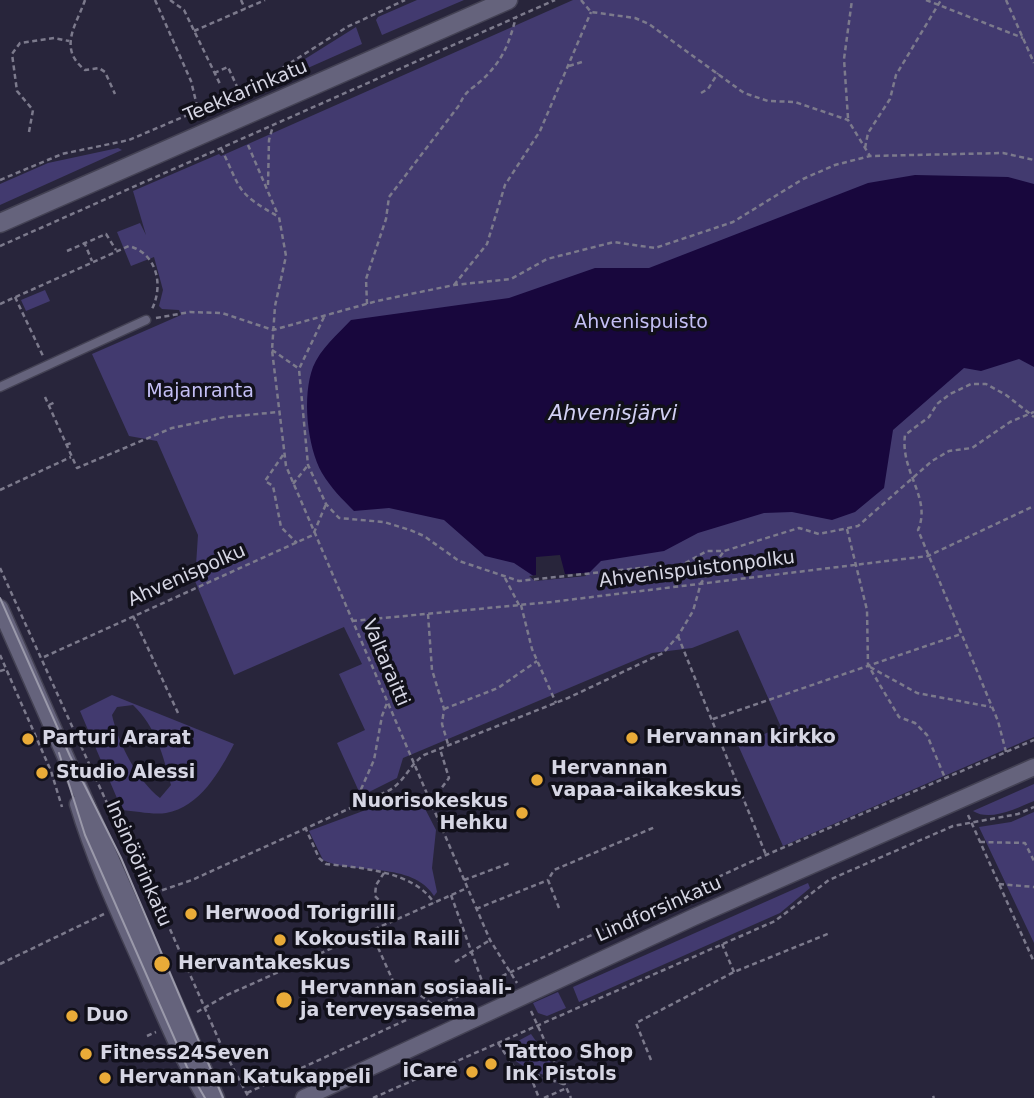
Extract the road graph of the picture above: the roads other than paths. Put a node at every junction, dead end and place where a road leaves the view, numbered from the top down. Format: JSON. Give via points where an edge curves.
{"nodes":[{"id":1,"x":508,"y":0,"type":"edge"},
{"id":2,"x":0,"y":223,"type":"edge"},
{"id":3,"x":146,"y":320,"type":"road end"},
{"id":4,"x":0,"y":387,"type":"edge"},
{"id":5,"x":0,"y":608,"type":"edge"},
{"id":6,"x":69,"y":764,"type":"junction"},
{"id":7,"x":1034,"y":767,"type":"edge"},
{"id":8,"x":205,"y":1098,"type":"edge"},
{"id":9,"x":216,"y":1098,"type":"edge"},
{"id":10,"x":304,"y":1098,"type":"edge"}],
"edges":[{"from":1,"to":2,"type":"street","name":"Teekkarinkatu"},
{"from":3,"to":4,"type":"lane"},
{"from":5,"to":6,"type":"street","name":"Insinöörinkatu"},
{"from":6,"to":8,"type":"street","name":"Insinöörinkatu","via":[[92,849]]},
{"from":6,"to":9,"type":"street","name":"Insinöörinkatu"},
{"from":7,"to":10,"type":"street","name":"Lindforsinkatu"}]}
